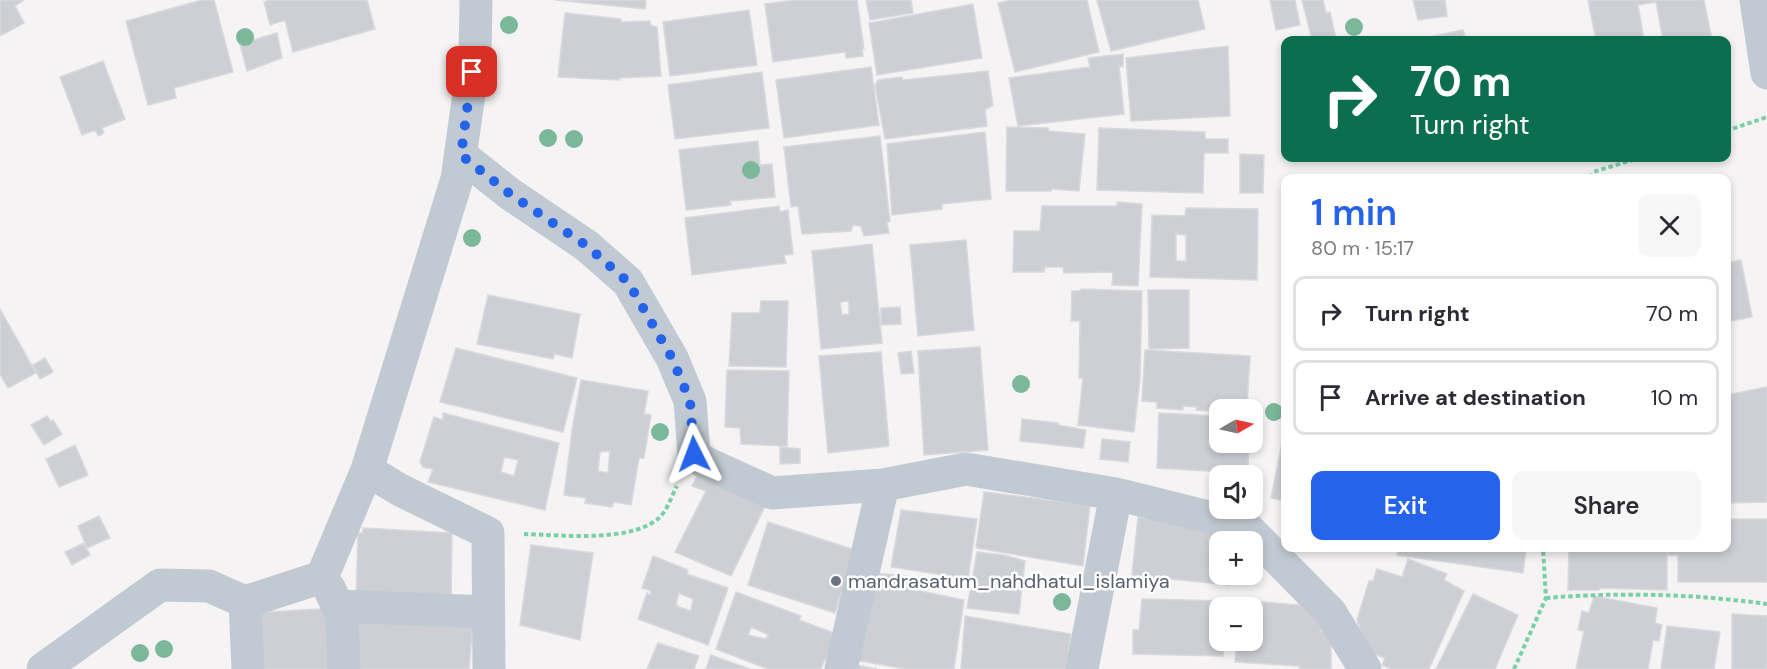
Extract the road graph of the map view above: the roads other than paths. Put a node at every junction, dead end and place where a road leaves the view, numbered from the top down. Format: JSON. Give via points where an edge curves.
{"nodes":[{"id":1,"x":476,"y":0,"type":"edge"},
{"id":2,"x":1756,"y":0,"type":"edge"},
{"id":3,"x":1767,"y":74,"type":"edge"},
{"id":4,"x":461,"y":155,"type":"junction"},
{"id":5,"x":367,"y":470,"type":"junction"},
{"id":6,"x":883,"y":485,"type":"junction"},
{"id":7,"x":1116,"y":494,"type":"junction"},
{"id":8,"x":322,"y":577,"type":"junction"},
{"id":9,"x":245,"y":602,"type":"junction"},
{"id":10,"x":338,"y":606,"type":"junction"},
{"id":11,"x":488,"y":612,"type":"junction"},
{"id":12,"x":43,"y":669,"type":"edge"},
{"id":13,"x":248,"y":669,"type":"edge"},
{"id":14,"x":344,"y":669,"type":"edge"},
{"id":15,"x":489,"y":669,"type":"edge"},
{"id":16,"x":841,"y":669,"type":"edge"},
{"id":17,"x":1082,"y":669,"type":"edge"},
{"id":18,"x":1365,"y":669,"type":"edge"}],
"edges":[{"from":1,"to":4,"type":"street","via":[[475,51]]},
{"from":2,"to":3,"type":"street"},
{"from":4,"to":5,"type":"street","via":[[457,179]]},
{"from":4,"to":6,"type":"street","via":[[587,246],[628,282],[672,358],[690,401],[694,454],[772,493]]},
{"from":5,"to":8,"type":"street"},
{"from":5,"to":11,"type":"street","via":[[488,533]]},
{"from":6,"to":7,"type":"street","via":[[966,469]]},
{"from":6,"to":16,"type":"street"},
{"from":7,"to":17,"type":"street"},
{"from":7,"to":18,"type":"street","via":[[1245,526],[1330,612]]},
{"from":8,"to":9,"type":"street"},
{"from":8,"to":10,"type":"street"},
{"from":9,"to":12,"type":"street","via":[[209,586],[160,585]]},
{"from":9,"to":13,"type":"street"},
{"from":10,"to":11,"type":"street"},
{"from":10,"to":14,"type":"street","via":[[342,616]]},
{"from":11,"to":15,"type":"street"}]}
